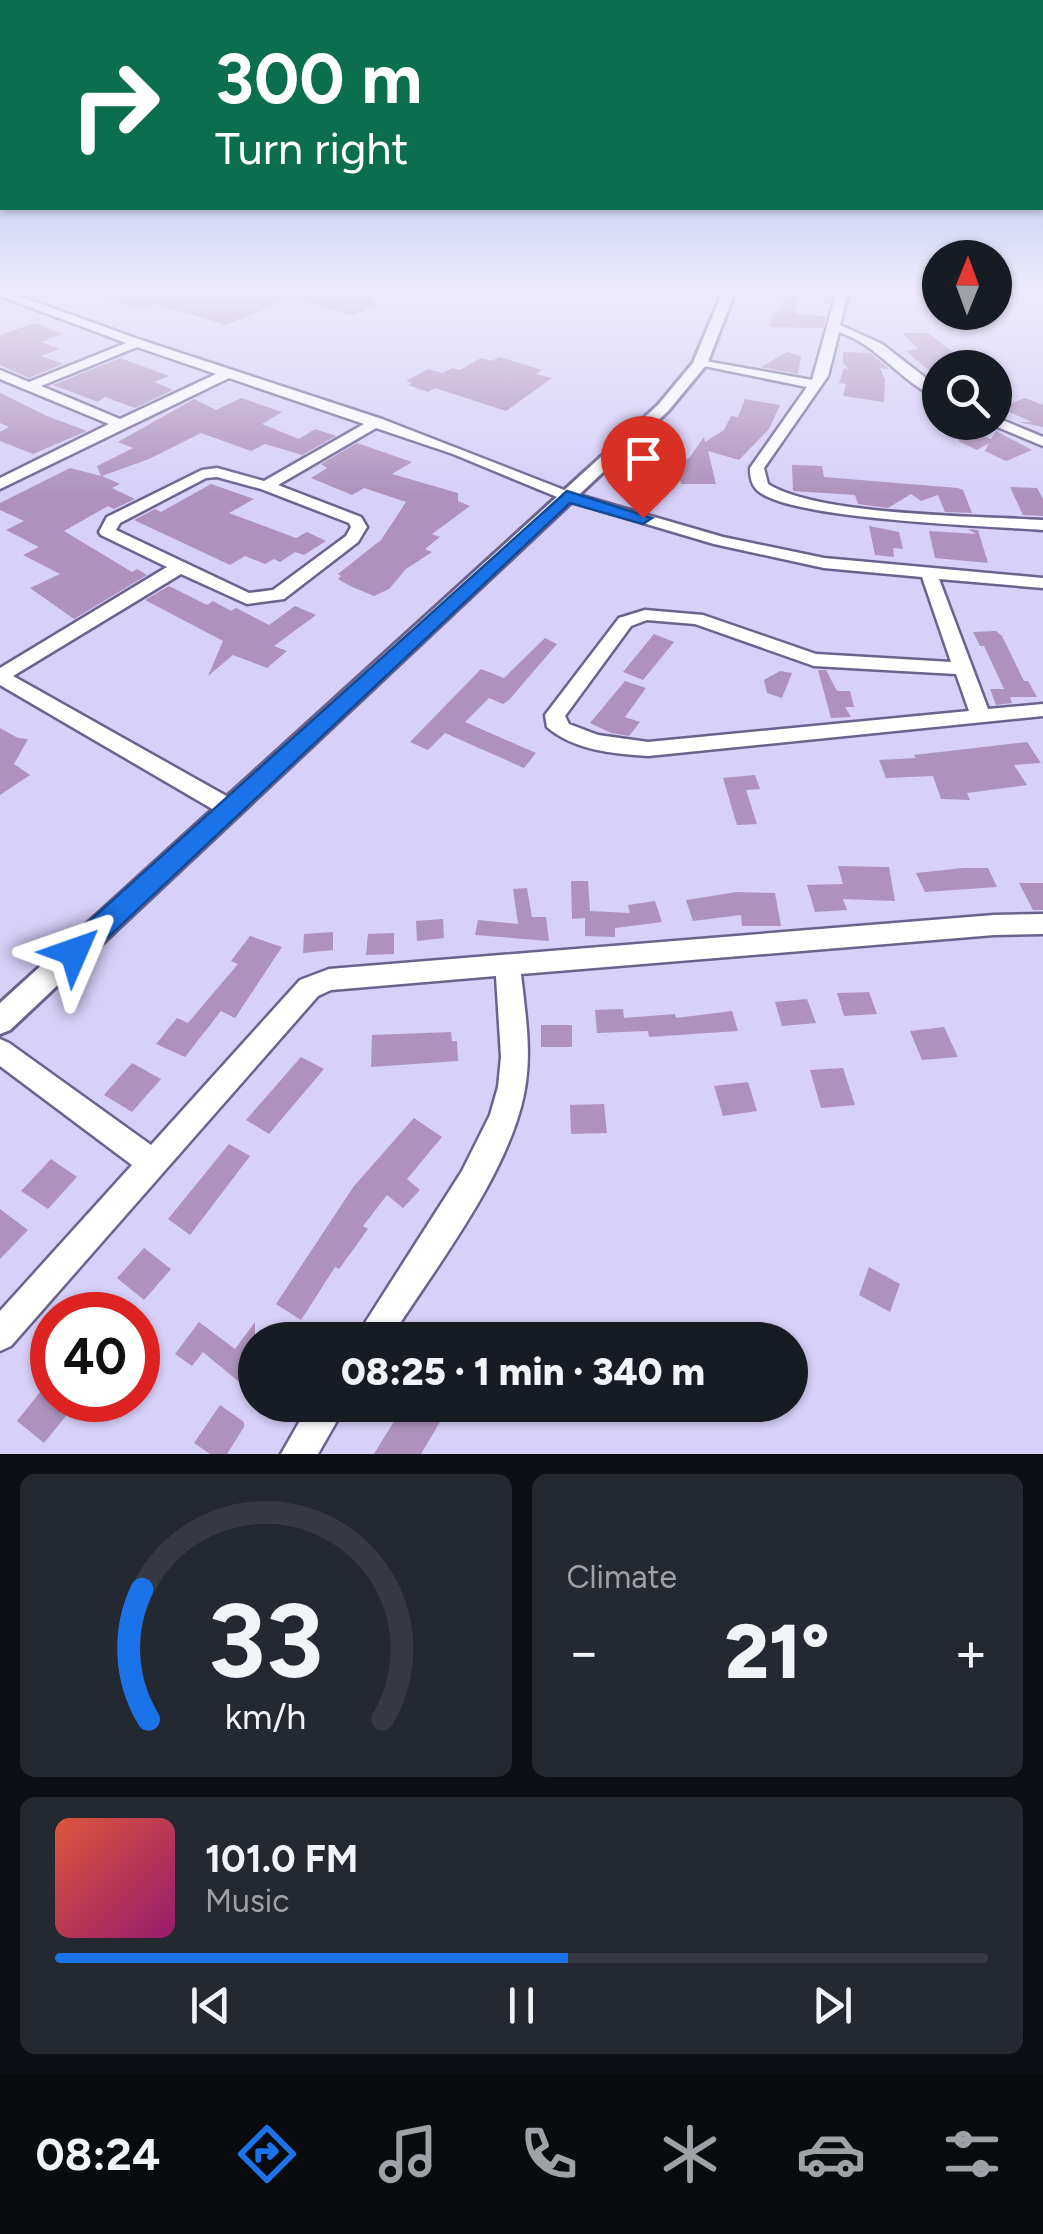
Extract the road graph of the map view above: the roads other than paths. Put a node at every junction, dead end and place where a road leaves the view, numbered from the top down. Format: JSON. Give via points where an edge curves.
{"nodes":[{"id":1,"x":103,"y":357,"type":"edge"},
{"id":2,"x":179,"y":357,"type":"edge"},
{"id":3,"x":703,"y":357,"type":"edge"},
{"id":4,"x":827,"y":357,"type":"edge"},
{"id":5,"x":894,"y":357,"type":"edge"},
{"id":6,"x":700,"y":364,"type":"junction"},
{"id":7,"x":229,"y":373,"type":"junction"},
{"id":8,"x":0,"y":374,"type":"edge"},
{"id":9,"x":922,"y":380,"type":"edge"},
{"id":10,"x":816,"y":385,"type":"junction"},
{"id":11,"x":30,"y":386,"type":"junction"},
{"id":12,"x":376,"y":422,"type":"junction"},
{"id":13,"x":120,"y":424,"type":"junction"},
{"id":14,"x":1012,"y":428,"type":"edge"},
{"id":15,"x":1043,"y":442,"type":"edge"},
{"id":16,"x":3,"y":479,"type":"edge"},
{"id":17,"x":266,"y":486,"type":"junction"},
{"id":18,"x":567,"y":496,"type":"junction"},
{"id":19,"x":1043,"y":525,"type":"edge"},
{"id":20,"x":178,"y":568,"type":"junction"},
{"id":21,"x":930,"y":574,"type":"junction"},
{"id":22,"x":1043,"y":582,"type":"edge"},
{"id":23,"x":960,"y":668,"type":"junction"},
{"id":24,"x":0,"y":676,"type":"edge"},
{"id":25,"x":1043,"y":710,"type":"edge"},
{"id":26,"x":980,"y":716,"type":"junction"},
{"id":27,"x":229,"y":808,"type":"junction"},
{"id":28,"x":1043,"y":924,"type":"edge"},
{"id":29,"x":508,"y":965,"type":"junction"},
{"id":30,"x":0,"y":1022,"type":"edge"},
{"id":31,"x":0,"y":1051,"type":"edge"},
{"id":32,"x":151,"y":1162,"type":"junction"},
{"id":33,"x":381,"y":1322,"type":"edge"},
{"id":34,"x":0,"y":1335,"type":"edge"},
{"id":35,"x":318,"y":1422,"type":"edge"},
{"id":36,"x":298,"y":1454,"type":"edge"}],
"edges":[{"from":1,"to":11,"type":"street"},
{"from":2,"to":7,"type":"street"},
{"from":3,"to":6,"type":"street"},
{"from":4,"to":10,"type":"street"},
{"from":5,"to":9,"type":"street"},
{"from":6,"to":10,"type":"street"},
{"from":6,"to":18,"type":"street","via":[[663,408]]},
{"from":7,"to":12,"type":"street"},
{"from":7,"to":13,"type":"street"},
{"from":8,"to":11,"type":"street"},
{"from":10,"to":19,"type":"street","via":[[757,468],[766,490],[854,510]]},
{"from":11,"to":13,"type":"street"},
{"from":12,"to":17,"type":"street"},
{"from":12,"to":18,"type":"street"},
{"from":13,"to":16,"type":"street"},
{"from":14,"to":15,"type":"street"},
{"from":17,"to":20,"type":"street","via":[[209,472],[109,524],[111,536]]},
{"from":17,"to":20,"type":"street","via":[[360,527],[289,587],[262,600]]},
{"from":18,"to":21,"type":"street","via":[[796,558]]},
{"from":18,"to":27,"type":"street"},
{"from":20,"to":24,"type":"street"},
{"from":21,"to":22,"type":"street"},
{"from":21,"to":23,"type":"street"},
{"from":23,"to":26,"type":"street"},
{"from":23,"to":26,"type":"street","via":[[814,660],[697,619],[645,615],[625,622],[554,722],[608,744],[648,749]]},
{"from":24,"to":27,"type":"street"},
{"from":25,"to":26,"type":"street"},
{"from":27,"to":30,"type":"street"},
{"from":28,"to":29,"type":"street"},
{"from":29,"to":32,"type":"street","via":[[329,980],[309,988]]},
{"from":29,"to":33,"type":"street","via":[[514,1058],[507,1109]]},
{"from":31,"to":32,"type":"street"},
{"from":32,"to":34,"type":"street"},
{"from":35,"to":36,"type":"street"}]}
